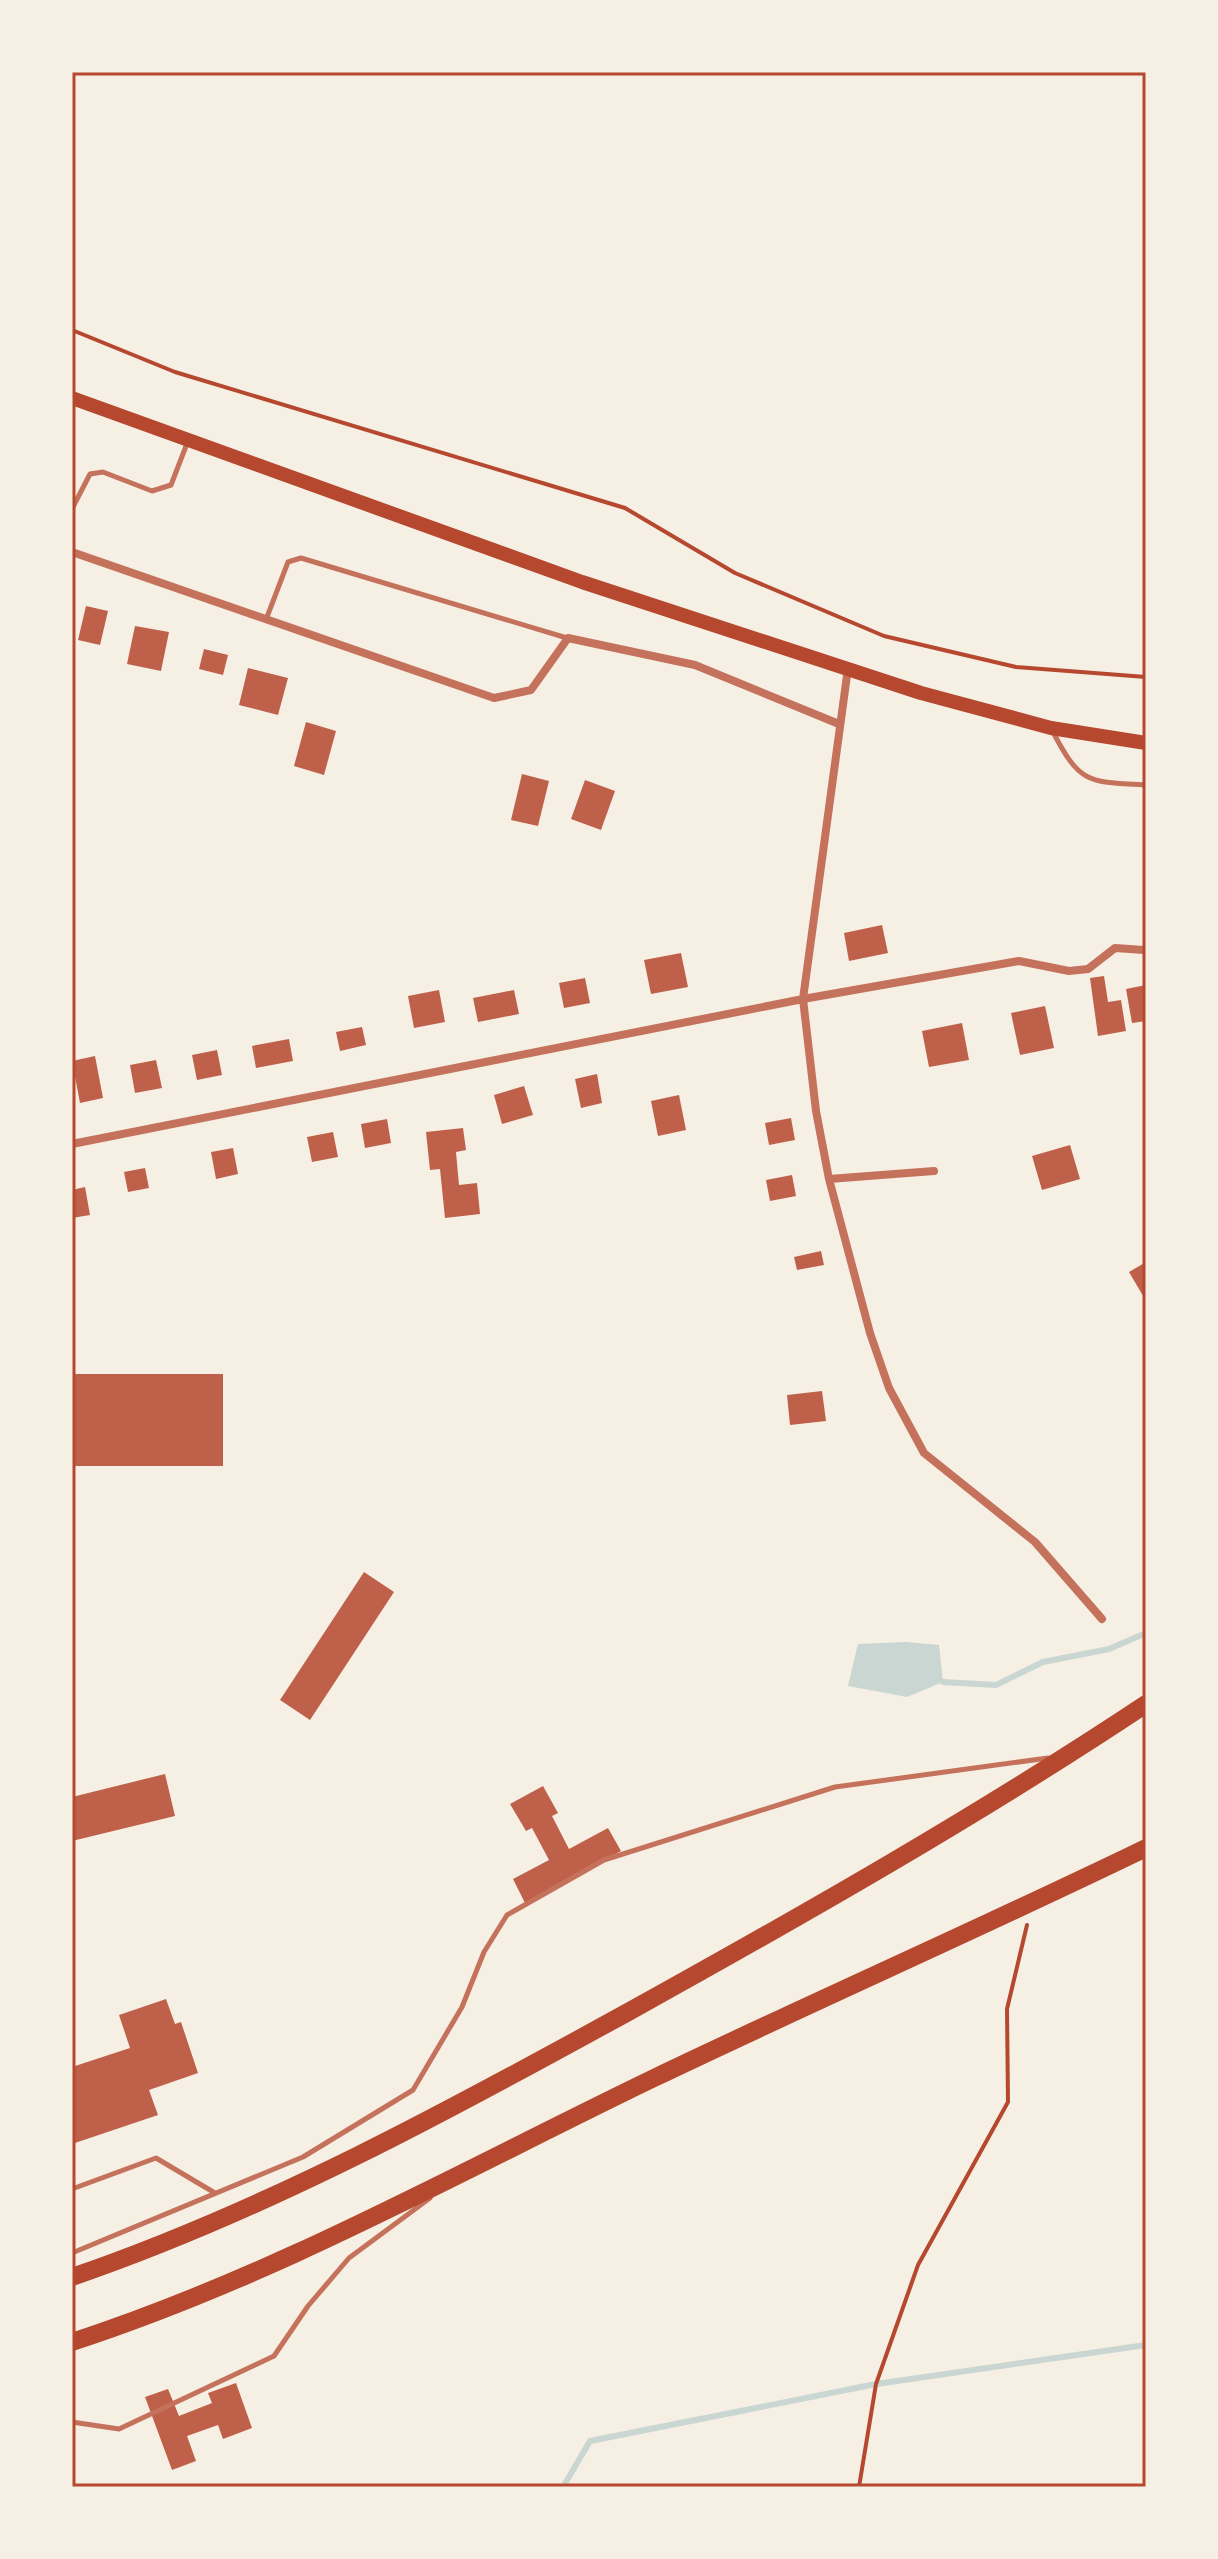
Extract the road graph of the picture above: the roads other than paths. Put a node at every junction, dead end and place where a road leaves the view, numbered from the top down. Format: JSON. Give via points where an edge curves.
{"nodes":[{"id":1,"x":72,"y":398,"type":"edge"},
{"id":2,"x":189,"y":440,"type":"junction"},
{"id":3,"x":72,"y":509,"type":"edge"},
{"id":4,"x":72,"y":552,"type":"edge"},
{"id":5,"x":267,"y":617,"type":"junction"},
{"id":6,"x":568,"y":638,"type":"junction"},
{"id":7,"x":848,"y":668,"type":"junction"},
{"id":8,"x":839,"y":724,"type":"junction"},
{"id":9,"x":1051,"y":728,"type":"junction"},
{"id":10,"x":1146,"y":743,"type":"edge"},
{"id":11,"x":1146,"y":785,"type":"edge"},
{"id":12,"x":1144,"y":950,"type":"edge"},
{"id":13,"x":803,"y":999,"type":"junction"},
{"id":14,"x":72,"y":1144,"type":"edge"},
{"id":15,"x":934,"y":1171,"type":"dead end"},
{"id":16,"x":829,"y":1179,"type":"junction"},
{"id":17,"x":1102,"y":1619,"type":"dead end"},
{"id":18,"x":1146,"y":1704,"type":"edge"},
{"id":19,"x":1069,"y":1755,"type":"junction"},
{"id":20,"x":1146,"y":1848,"type":"edge"},
{"id":21,"x":458,"y":2178,"type":"junction"},
{"id":22,"x":72,"y":2189,"type":"edge"},
{"id":23,"x":216,"y":2194,"type":"junction"},
{"id":24,"x":72,"y":2253,"type":"edge"},
{"id":25,"x":72,"y":2277,"type":"edge"},
{"id":26,"x":72,"y":2342,"type":"edge"},
{"id":27,"x":72,"y":2422,"type":"edge"}],
"edges":[{"from":1,"to":2,"type":"main road"},
{"from":2,"to":3,"type":"lane","via":[[171,485],[152,491],[103,472],[90,474]]},
{"from":2,"to":7,"type":"main road","via":[[582,582]]},
{"from":4,"to":5,"type":"street"},
{"from":5,"to":6,"type":"street","via":[[494,698],[531,690]]},
{"from":5,"to":6,"type":"lane","via":[[288,562],[301,558]]},
{"from":6,"to":8,"type":"street","via":[[695,665]]},
{"from":7,"to":8,"type":"street"},
{"from":7,"to":9,"type":"main road"},
{"from":8,"to":13,"type":"street"},
{"from":9,"to":10,"type":"main road"},
{"from":9,"to":11,"type":"lane","via":[[1072,769],[1103,783]]},
{"from":12,"to":13,"type":"street","via":[[1115,948],[1088,969],[1069,971],[1019,961]]},
{"from":13,"to":14,"type":"street"},
{"from":13,"to":16,"type":"street"},
{"from":15,"to":16,"type":"street"},
{"from":16,"to":17,"type":"street","via":[[879,1361],[924,1453],[1035,1542]]},
{"from":18,"to":19,"type":"highway"},
{"from":19,"to":23,"type":"lane","via":[[835,1787],[604,1860],[507,1915],[413,2090],[303,2157]]},
{"from":19,"to":25,"type":"highway","via":[[767,1935],[435,2117],[210,2223]]},
{"from":20,"to":21,"type":"highway","via":[[652,2079]]},
{"from":21,"to":26,"type":"highway","via":[[231,2282]]},
{"from":21,"to":27,"type":"lane","via":[[349,2258],[274,2356],[119,2429]]},
{"from":22,"to":23,"type":"lane","via":[[156,2158]]},
{"from":23,"to":24,"type":"lane"}]}
